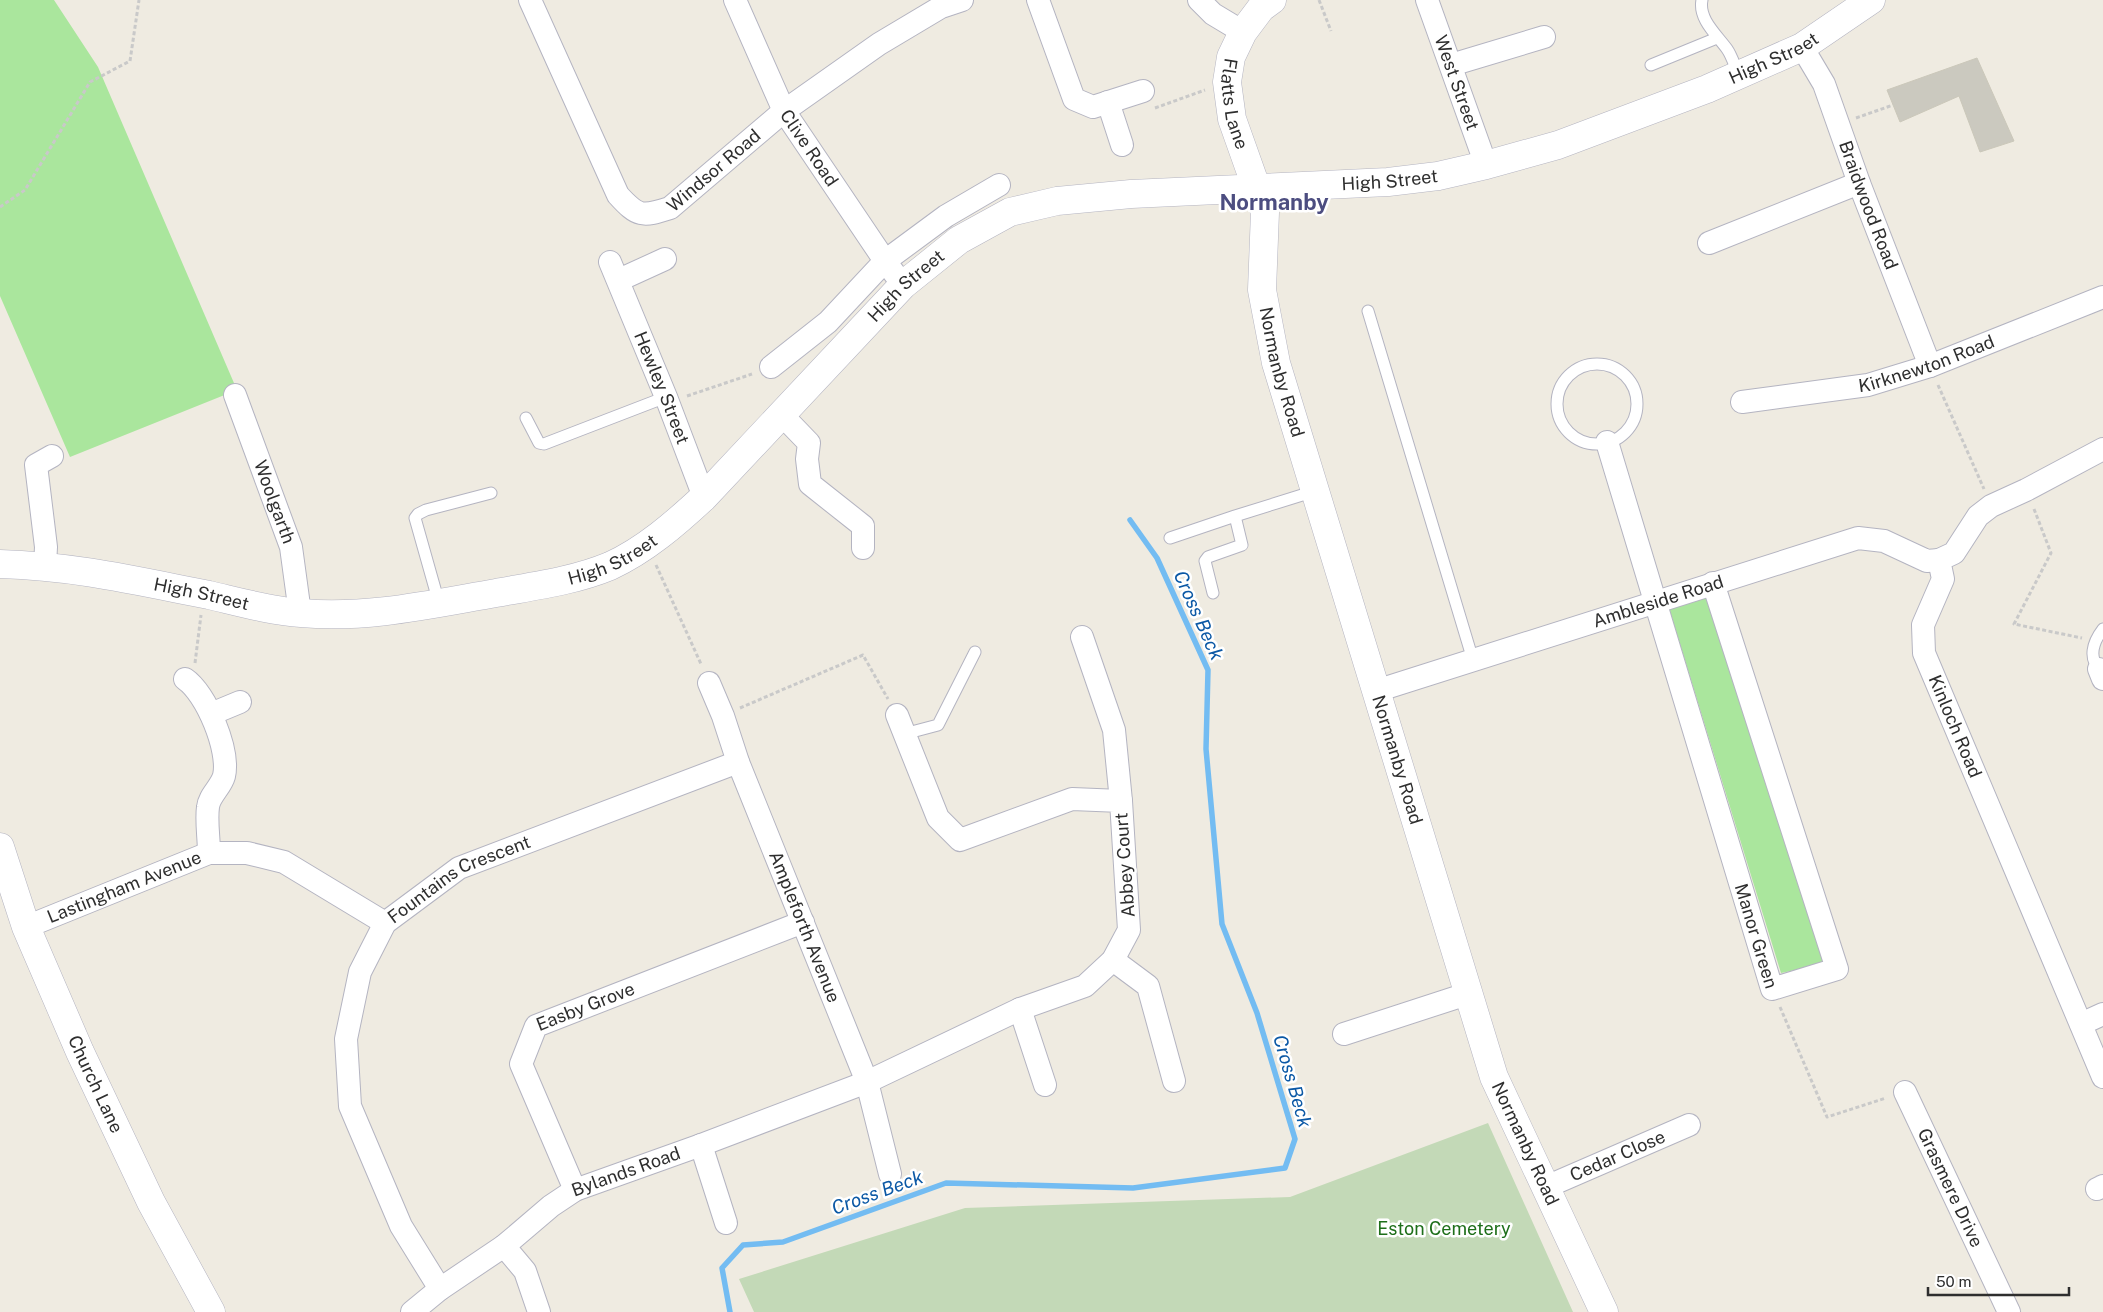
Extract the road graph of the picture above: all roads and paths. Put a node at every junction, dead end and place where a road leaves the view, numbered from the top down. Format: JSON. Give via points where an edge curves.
{"nodes":[{"id":1,"x":139,"y":0,"type":"edge"},
{"id":2,"x":530,"y":0,"type":"edge"},
{"id":3,"x":735,"y":0,"type":"edge"},
{"id":4,"x":962,"y":0,"type":"edge"},
{"id":5,"x":1038,"y":0,"type":"edge"},
{"id":6,"x":1199,"y":0,"type":"edge"},
{"id":7,"x":1272,"y":0,"type":"edge"},
{"id":8,"x":1319,"y":0,"type":"edge"},
{"id":9,"x":1427,"y":0,"type":"edge"},
{"id":10,"x":1702,"y":0,"type":"edge"},
{"id":11,"x":1861,"y":3,"type":"edge"},
{"id":12,"x":939,"y":4,"type":"edge"},
{"id":13,"x":1331,"y":31,"type":"dead end"},
{"id":14,"x":1243,"y":32,"type":"junction"},
{"id":15,"x":1544,"y":37,"type":"dead end"},
{"id":16,"x":1717,"y":38,"type":"junction"},
{"id":17,"x":1802,"y":48,"type":"junction"},
{"id":18,"x":1451,"y":65,"type":"junction"},
{"id":19,"x":1651,"y":65,"type":"dead end"},
{"id":20,"x":1739,"y":75,"type":"junction"},
{"id":21,"x":1227,"y":82,"type":"junction"},
{"id":22,"x":1143,"y":91,"type":"joint"},
{"id":23,"x":1100,"y":105,"type":"junction"},
{"id":24,"x":1893,"y":106,"type":"dead end"},
{"id":25,"x":784,"y":111,"type":"junction"},
{"id":26,"x":1838,"y":124,"type":"junction"},
{"id":27,"x":1122,"y":145,"type":"dead end"},
{"id":28,"x":1486,"y":165,"type":"junction"},
{"id":29,"x":1859,"y":183,"type":"junction"},
{"id":30,"x":998,"y":185,"type":"dead end"},
{"id":31,"x":1257,"y":188,"type":"junction"},
{"id":32,"x":0,"y":207,"type":"edge"},
{"id":33,"x":1709,"y":243,"type":"dead end"},
{"id":34,"x":665,"y":259,"type":"dead end"},
{"id":35,"x":885,"y":261,"type":"junction"},
{"id":36,"x":903,"y":285,"type":"junction"},
{"id":37,"x":2103,"y":297,"type":"edge"},
{"id":38,"x":1368,"y":311,"type":"dead end"},
{"id":39,"x":1930,"y":366,"type":"junction"},
{"id":40,"x":771,"y":367,"type":"joint"},
{"id":41,"x":235,"y":394,"type":"dead end"},
{"id":42,"x":667,"y":400,"type":"junction"},
{"id":43,"x":1742,"y":402,"type":"dead end"},
{"id":44,"x":781,"y":414,"type":"junction"},
{"id":45,"x":526,"y":418,"type":"dead end"},
{"id":46,"x":1607,"y":442,"type":"junction"},
{"id":47,"x":2103,"y":449,"type":"edge"},
{"id":48,"x":52,"y":456,"type":"dead end"},
{"id":49,"x":2026,"y":490,"type":"junction"},
{"id":50,"x":1315,"y":491,"type":"junction"},
{"id":51,"x":491,"y":493,"type":"dead end"},
{"id":52,"x":704,"y":497,"type":"junction"},
{"id":53,"x":1991,"y":506,"type":"junction"},
{"id":54,"x":1235,"y":516,"type":"junction"},
{"id":55,"x":1170,"y":538,"type":"dead end"},
{"id":56,"x":647,"y":544,"type":"junction"},
{"id":57,"x":863,"y":548,"type":"dead end"},
{"id":58,"x":1939,"y":560,"type":"junction"},
{"id":59,"x":0,"y":564,"type":"edge"},
{"id":60,"x":45,"y":566,"type":"junction"},
{"id":61,"x":1714,"y":583,"type":"junction"},
{"id":62,"x":1213,"y":593,"type":"dead end"},
{"id":63,"x":204,"y":594,"type":"junction"},
{"id":64,"x":1656,"y":602,"type":"junction"},
{"id":65,"x":439,"y":603,"type":"junction"},
{"id":66,"x":300,"y":613,"type":"junction"},
{"id":67,"x":2103,"y":629,"type":"edge"},
{"id":68,"x":1082,"y":637,"type":"dead end"},
{"id":69,"x":2095,"y":641,"type":"junction"},
{"id":70,"x":975,"y":652,"type":"dead end"},
{"id":71,"x":1473,"y":660,"type":"junction"},
{"id":72,"x":2102,"y":673,"type":"edge"},
{"id":73,"x":189,"y":681,"type":"joint"},
{"id":74,"x":709,"y":683,"type":"joint"},
{"id":75,"x":1376,"y":691,"type":"junction"},
{"id":76,"x":240,"y":702,"type":"dead end"},
{"id":77,"x":211,"y":714,"type":"junction"},
{"id":78,"x":723,"y":716,"type":"junction"},
{"id":79,"x":901,"y":724,"type":"junction"},
{"id":80,"x":738,"y":762,"type":"junction"},
{"id":81,"x":1121,"y":801,"type":"junction"},
{"id":82,"x":209,"y":853,"type":"junction"},
{"id":83,"x":2,"y":859,"type":"edge"},
{"id":84,"x":803,"y":922,"type":"junction"},
{"id":85,"x":385,"y":923,"type":"junction"},
{"id":86,"x":26,"y":927,"type":"junction"},
{"id":87,"x":1113,"y":960,"type":"junction"},
{"id":88,"x":1772,"y":988,"type":"junction"},
{"id":89,"x":1467,"y":994,"type":"junction"},
{"id":90,"x":1020,"y":1010,"type":"junction"},
{"id":91,"x":2103,"y":1014,"type":"edge"},
{"id":92,"x":2081,"y":1024,"type":"junction"},
{"id":93,"x":1344,"y":1034,"type":"dead end"},
{"id":94,"x":2103,"y":1077,"type":"edge"},
{"id":95,"x":1174,"y":1081,"type":"dead end"},
{"id":96,"x":867,"y":1082,"type":"junction"},
{"id":97,"x":1045,"y":1085,"type":"dead end"},
{"id":98,"x":1905,"y":1092,"type":"joint"},
{"id":99,"x":1689,"y":1125,"type":"dead end"},
{"id":100,"x":701,"y":1145,"type":"junction"},
{"id":101,"x":890,"y":1174,"type":"dead end"},
{"id":102,"x":1546,"y":1187,"type":"junction"},
{"id":103,"x":575,"y":1190,"type":"junction"},
{"id":104,"x":726,"y":1223,"type":"dead end"},
{"id":105,"x":504,"y":1246,"type":"junction"},
{"id":106,"x":440,"y":1289,"type":"junction"},
{"id":107,"x":210,"y":1312,"type":"edge"},
{"id":108,"x":412,"y":1312,"type":"edge"},
{"id":109,"x":539,"y":1312,"type":"edge"},
{"id":110,"x":1604,"y":1312,"type":"edge"},
{"id":111,"x":2009,"y":1312,"type":"edge"}],
"edges":[{"from":1,"to":32,"type":"path","via":[[130,61],[90,82],[25,190]]},
{"from":2,"to":25,"type":"street","name":"Windsor Road","via":[[618,195],[632,211],[650,214],[670,208]]},
{"from":3,"to":25,"type":"street","name":"Clive Road"},
{"from":4,"to":12,"type":"street","name":"Windsor Road"},
{"from":5,"to":23,"type":"street","via":[[1074,99]]},
{"from":6,"to":14,"type":"street","via":[[1213,14]]},
{"from":7,"to":14,"type":"main road","name":"Flatts Lane","via":[[1261,8]]},
{"from":8,"to":13,"type":"path"},
{"from":9,"to":18,"type":"street","name":"West Street"},
{"from":10,"to":16,"type":"lane","via":[[1700,6]]},
{"from":11,"to":17,"type":"main road","name":"High Street"},
{"from":12,"to":25,"type":"street","name":"Windsor Road"},
{"from":14,"to":21,"type":"main road","name":"Flatts Lane","via":[[1231,57]]},
{"from":15,"to":18,"type":"street"},
{"from":16,"to":19,"type":"lane"},
{"from":16,"to":20,"type":"lane","via":[[1728,50]]},
{"from":17,"to":20,"type":"main road","name":"High Street"},
{"from":17,"to":26,"type":"street","name":"Braidwood Road","via":[[1824,84]]},
{"from":18,"to":28,"type":"street","name":"West Street"},
{"from":20,"to":28,"type":"main road","name":"High Street","via":[[1558,145]]},
{"from":21,"to":22,"type":"path","via":[[1150,110]]},
{"from":21,"to":31,"type":"main road","name":"Flatts Lane","via":[[1232,119]]},
{"from":22,"to":23,"type":"street"},
{"from":23,"to":27,"type":"street"},
{"from":24,"to":26,"type":"path"},
{"from":25,"to":35,"type":"street","name":"Clive Road"},
{"from":26,"to":29,"type":"street","name":"Braidwood Road"},
{"from":28,"to":31,"type":"main road","name":"High Street","via":[[1438,176],[1388,182]]},
{"from":29,"to":33,"type":"street"},
{"from":29,"to":39,"type":"street","name":"Braidwood Road"},
{"from":30,"to":35,"type":"street","via":[[946,216]]},
{"from":31,"to":36,"type":"main road","name":"High Street","via":[[1057,200],[1010,212],[959,240]]},
{"from":31,"to":50,"type":"main road","name":"Normanby Road","via":[[1264,212],[1262,290],[1266,318],[1276,363]]},
{"from":34,"to":42,"type":"street","name":"Hewley Street","via":[[614,271]]},
{"from":35,"to":36,"type":"street","name":"Clive Road"},
{"from":35,"to":40,"type":"street","via":[[828,322]]},
{"from":36,"to":44,"type":"main road","name":"High Street"},
{"from":37,"to":39,"type":"street","name":"Kirknewton Road"},
{"from":38,"to":71,"type":"lane"},
{"from":39,"to":43,"type":"street","name":"Kirknewton Road","via":[[1868,385]]},
{"from":39,"to":53,"type":"path"},
{"from":40,"to":42,"type":"path"},
{"from":41,"to":66,"type":"street","name":"Woolgarth","via":[[291,547]]},
{"from":42,"to":45,"type":"lane","via":[[544,444],[539,443]]},
{"from":42,"to":52,"type":"street","name":"Hewley Street"},
{"from":44,"to":52,"type":"main road","name":"High Street"},
{"from":44,"to":57,"type":"street","via":[[809,443],[810,484],[863,526]]},
{"from":46,"to":46,"type":"lane","via":[[1620,437],[1630,427],[1636,415],[1637,395],[1631,382],[1610,365],[1584,366],[1572,372],[1563,383],[1558,396],[1559,417],[1576,438],[1590,443]]},
{"from":46,"to":64,"type":"street","name":"Manor Green"},
{"from":47,"to":49,"type":"street"},
{"from":48,"to":60,"type":"street","via":[[36,465],[46,547]]},
{"from":49,"to":53,"type":"street"},
{"from":49,"to":69,"type":"path","via":[[2051,553],[2014,624]]},
{"from":50,"to":54,"type":"lane"},
{"from":50,"to":75,"type":"main road","name":"Normanby Road"},
{"from":51,"to":65,"type":"lane","via":[[426,510],[415,518]]},
{"from":52,"to":56,"type":"main road","name":"High Street","via":[[674,525]]},
{"from":53,"to":58,"type":"street","via":[[1978,516],[1954,553]]},
{"from":54,"to":55,"type":"lane"},
{"from":54,"to":62,"type":"lane","via":[[1242,545],[1205,561]]},
{"from":56,"to":65,"type":"main road","name":"High Street","via":[[610,566],[559,581]]},
{"from":56,"to":74,"type":"path"},
{"from":58,"to":61,"type":"street","name":"Ambleside Road","via":[[1927,561],[1884,541],[1858,538]]},
{"from":58,"to":92,"type":"street","name":"Kinloch Road","via":[[1944,579],[1923,625],[1924,653]]},
{"from":59,"to":60,"type":"main road","name":"High Street"},
{"from":60,"to":63,"type":"main road","name":"High Street","via":[[104,573]]},
{"from":61,"to":64,"type":"street","name":"Ambleside Road"},
{"from":61,"to":88,"type":"street","name":"Manor Green","via":[[1837,969]]},
{"from":63,"to":66,"type":"main road","name":"High Street"},
{"from":63,"to":73,"type":"path"},
{"from":64,"to":71,"type":"street","name":"Ambleside Road"},
{"from":64,"to":88,"type":"street","name":"Manor Green"},
{"from":65,"to":66,"type":"main road","name":"High Street","via":[[356,614]]},
{"from":67,"to":69,"type":"lane"},
{"from":68,"to":81,"type":"street","via":[[1114,730]]},
{"from":69,"to":72,"type":"lane","via":[[2092,650],[2094,660]]},
{"from":70,"to":79,"type":"lane","via":[[938,725]]},
{"from":71,"to":75,"type":"street","name":"Ambleside Road"},
{"from":73,"to":77,"type":"street"},
{"from":74,"to":78,"type":"street","name":"Ampleforth Avenue"},
{"from":75,"to":89,"type":"main road","name":"Normanby Road"},
{"from":76,"to":77,"type":"street"},
{"from":77,"to":82,"type":"street","via":[[225,759],[223,777],[208,805]]},
{"from":78,"to":79,"type":"path","via":[[863,656]]},
{"from":78,"to":80,"type":"street","name":"Ampleforth Avenue"},
{"from":79,"to":81,"type":"street","name":"Abbey Court","via":[[938,818],[960,840],[1072,799]]},
{"from":80,"to":84,"type":"street","name":"Ampleforth Avenue"},
{"from":80,"to":85,"type":"street","name":"Fountains Crescent","via":[[459,868]]},
{"from":81,"to":87,"type":"street","name":"Abbey Court","via":[[1129,930]]},
{"from":82,"to":85,"type":"street","name":"Lastingham Avenue","via":[[247,854],[284,862]]},
{"from":82,"to":86,"type":"street","name":"Lastingham Avenue"},
{"from":83,"to":86,"type":"main road","name":"Church Lane"},
{"from":84,"to":96,"type":"street","name":"Ampleforth Avenue"},
{"from":84,"to":103,"type":"street","name":"Easby Grove","via":[[536,1026],[521,1064]]},
{"from":85,"to":106,"type":"street","name":"Fountains Crescent","via":[[360,972],[346,1039],[350,1106],[401,1226]]},
{"from":86,"to":107,"type":"main road","name":"Church Lane","via":[[80,1052],[151,1202]]},
{"from":87,"to":90,"type":"street","name":"Abbey Court","via":[[1085,986]]},
{"from":87,"to":95,"type":"street","via":[[1148,986]]},
{"from":88,"to":98,"type":"path","via":[[1827,1117]]},
{"from":89,"to":93,"type":"street"},
{"from":89,"to":102,"type":"main road","name":"Normanby Road","via":[[1494,1076]]},
{"from":90,"to":96,"type":"street","name":"Abbey Court"},
{"from":90,"to":97,"type":"street"},
{"from":91,"to":92,"type":"street"},
{"from":92,"to":94,"type":"street","name":"Kinloch Road"},
{"from":96,"to":100,"type":"street","name":"Bylands Road"},
{"from":96,"to":101,"type":"street","name":"Ampleforth Avenue"},
{"from":98,"to":111,"type":"street","name":"Grasmere Drive"},
{"from":99,"to":102,"type":"street","name":"Cedar Close"},
{"from":100,"to":103,"type":"street","name":"Bylands Road"},
{"from":100,"to":104,"type":"street"},
{"from":102,"to":110,"type":"main road","name":"Normanby Road"},
{"from":103,"to":105,"type":"street","name":"Bylands Road"},
{"from":105,"to":106,"type":"street","name":"Bylands Road"},
{"from":105,"to":109,"type":"street","via":[[525,1271]]},
{"from":106,"to":108,"type":"street","name":"Bylands Road"}]}
